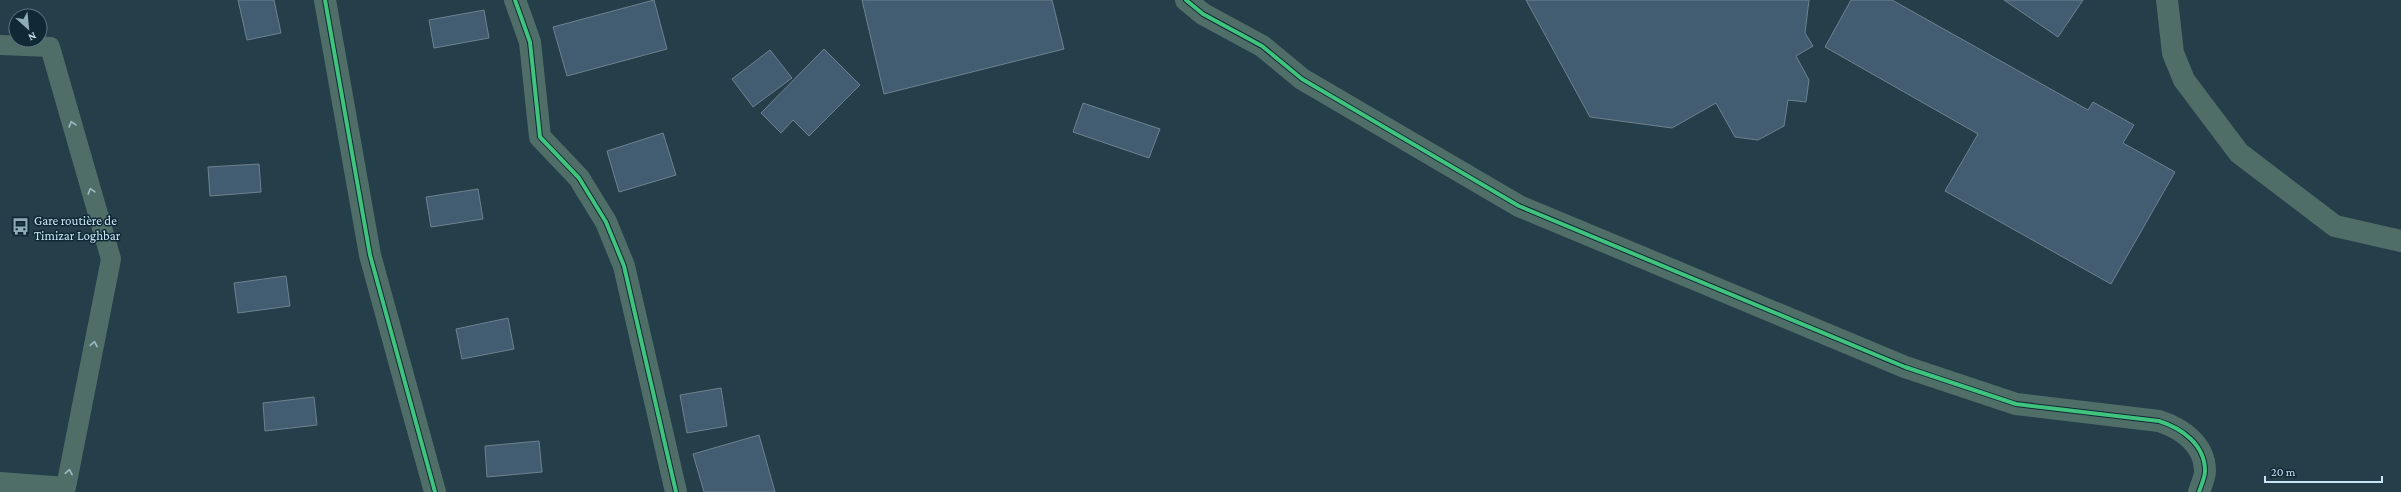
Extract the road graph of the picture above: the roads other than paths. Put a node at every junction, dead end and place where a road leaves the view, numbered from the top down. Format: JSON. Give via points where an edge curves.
{"nodes":[{"id":1,"x":325,"y":0,"type":"edge"},
{"id":2,"x":515,"y":0,"type":"edge"},
{"id":3,"x":1186,"y":0,"type":"edge"},
{"id":4,"x":2167,"y":0,"type":"edge"},
{"id":5,"x":0,"y":45,"type":"edge"},
{"id":6,"x":2401,"y":241,"type":"edge"},
{"id":7,"x":0,"y":482,"type":"edge"},
{"id":8,"x":435,"y":492,"type":"edge"},
{"id":9,"x":676,"y":492,"type":"edge"},
{"id":10,"x":2199,"y":492,"type":"edge"}],
"edges":[{"from":1,"to":8,"type":"street","via":[[370,255]]},
{"from":2,"to":9,"type":"street","via":[[530,42],[540,137],[579,178],[606,222],[624,266]]},
{"from":3,"to":10,"type":"street","via":[[1203,14],[1262,46],[1302,78],[1519,206],[1905,367],[2016,404],[2159,421],[2176,427],[2189,436],[2201,453],[2205,471]]},
{"from":4,"to":6,"type":"street","via":[[2173,53],[2184,80],[2239,153],[2335,226]]},
{"from":7,"to":5,"type":"lane","one_way":true,"via":[[66,487],[111,260],[50,47]]}]}
